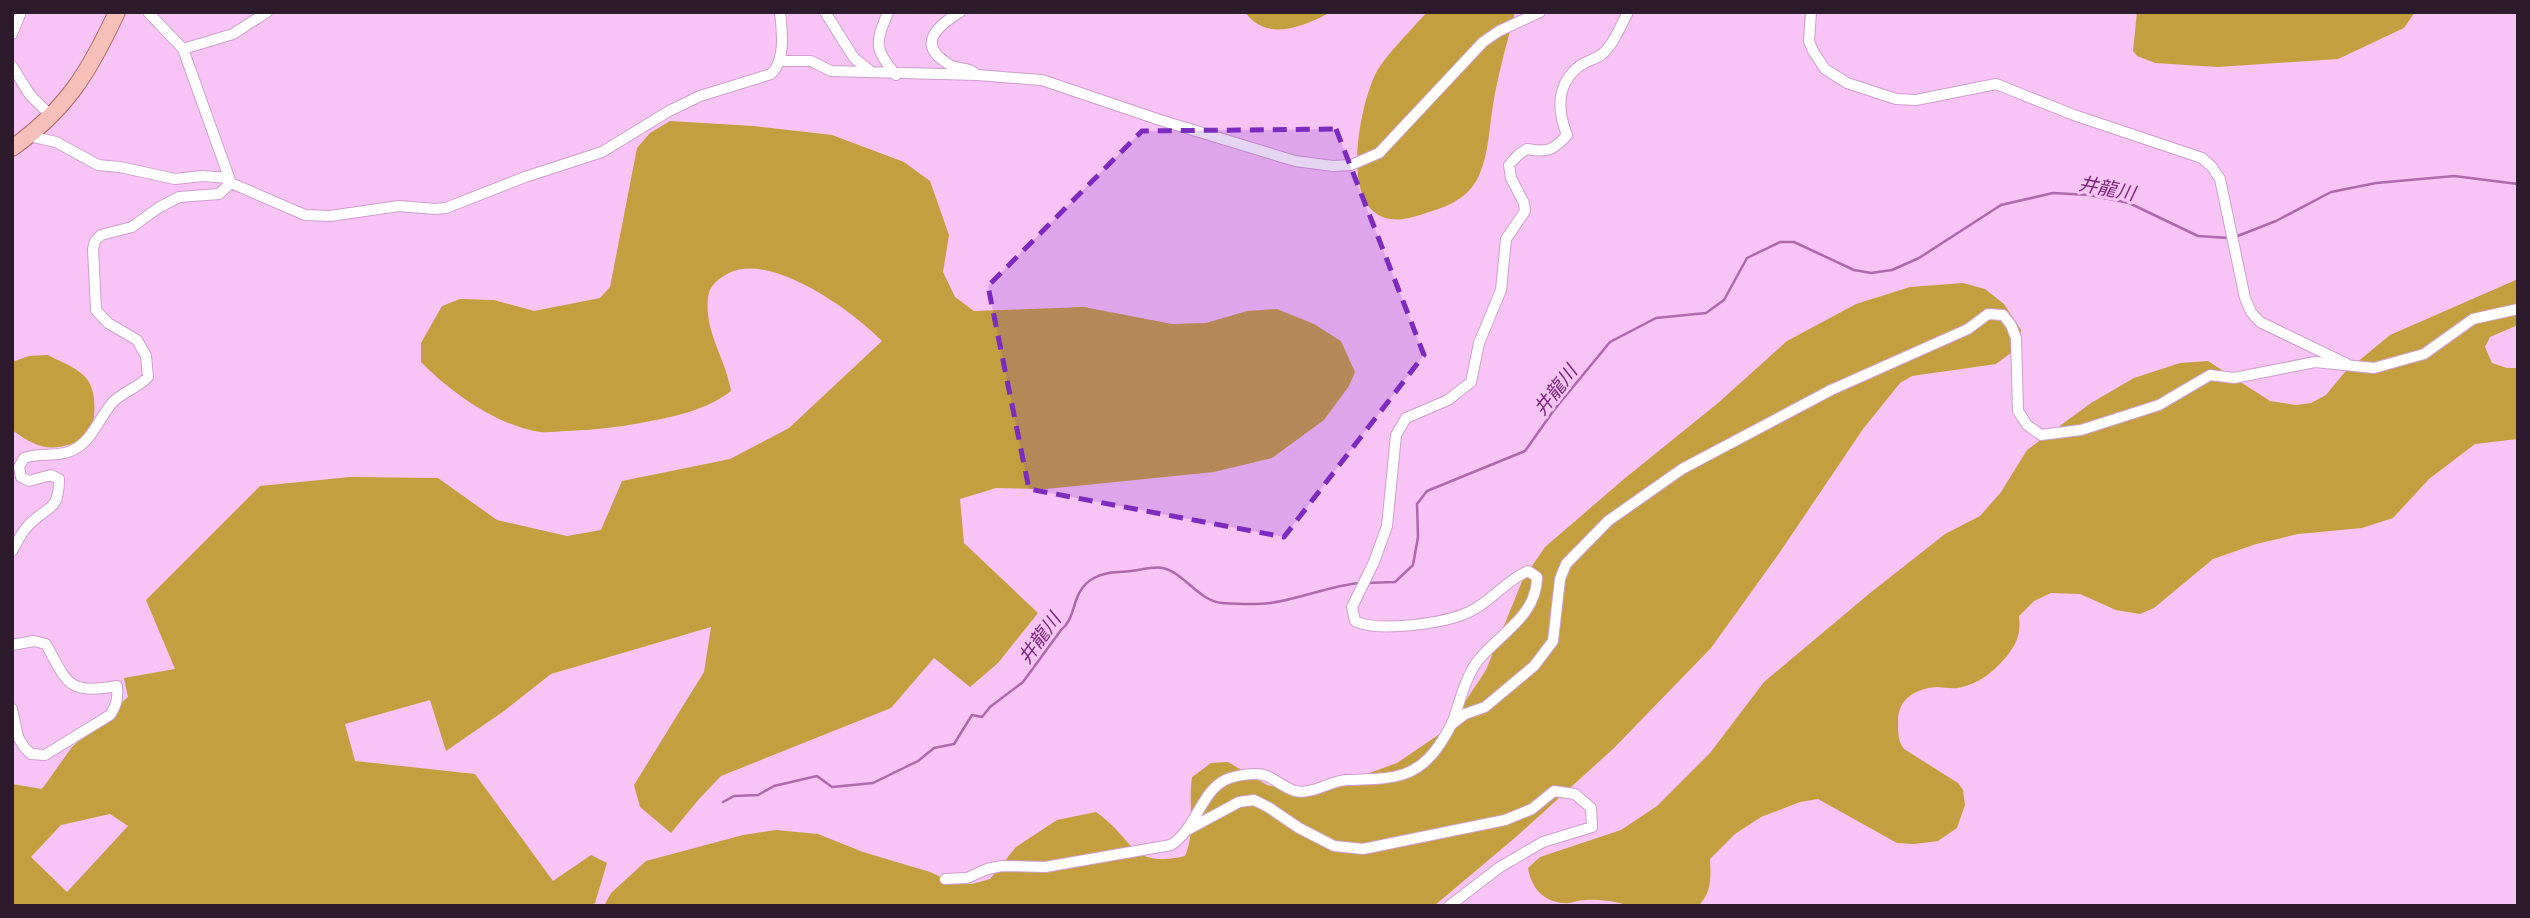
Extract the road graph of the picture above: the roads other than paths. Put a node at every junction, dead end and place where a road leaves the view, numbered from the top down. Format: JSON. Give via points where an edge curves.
{"nodes":[{"id":1,"x":21,"y":12,"type":"edge"},
{"id":2,"x":117,"y":12,"type":"edge"},
{"id":3,"x":148,"y":12,"type":"edge"},
{"id":4,"x":267,"y":12,"type":"edge"},
{"id":5,"x":780,"y":12,"type":"edge"},
{"id":6,"x":825,"y":12,"type":"edge"},
{"id":7,"x":888,"y":12,"type":"edge"},
{"id":8,"x":960,"y":12,"type":"edge"},
{"id":9,"x":1540,"y":12,"type":"edge"},
{"id":10,"x":1628,"y":12,"type":"edge"},
{"id":11,"x":1811,"y":12,"type":"edge"},
{"id":12,"x":12,"y":34,"type":"edge"},
{"id":13,"x":183,"y":49,"type":"junction"},
{"id":14,"x":779,"y":61,"type":"junction"},
{"id":15,"x":12,"y":66,"type":"edge"},
{"id":16,"x":869,"y":71,"type":"junction"},
{"id":17,"x":896,"y":75,"type":"junction"},
{"id":18,"x":976,"y":75,"type":"junction"},
{"id":19,"x":52,"y":117,"type":"junction"},
{"id":20,"x":29,"y":136,"type":"junction"},
{"id":21,"x":12,"y":148,"type":"edge"},
{"id":22,"x":230,"y":180,"type":"junction"},
{"id":23,"x":2518,"y":309,"type":"edge"},
{"id":24,"x":2356,"y":368,"type":"junction"},
{"id":25,"x":12,"y":551,"type":"edge"},
{"id":26,"x":12,"y":645,"type":"edge"},
{"id":27,"x":12,"y":709,"type":"edge"},
{"id":28,"x":1452,"y":725,"type":"junction"},
{"id":29,"x":1189,"y":829,"type":"junction"},
{"id":30,"x":945,"y":879,"type":"dead end"},
{"id":31,"x":1449,"y":906,"type":"edge"}],
"edges":[{"from":1,"to":12,"type":"street"},
{"from":2,"to":19,"type":"main road","via":[[96,58]]},
{"from":3,"to":13,"type":"street"},
{"from":4,"to":13,"type":"street","via":[[233,34]]},
{"from":5,"to":14,"type":"street"},
{"from":6,"to":16,"type":"street","via":[[854,58]]},
{"from":7,"to":17,"type":"street","via":[[877,45]]},
{"from":8,"to":18,"type":"street","via":[[935,29],[933,47],[948,64]]},
{"from":9,"to":18,"type":"street","via":[[1483,41],[1379,153],[1351,165],[1295,161],[1042,80]]},
{"from":10,"to":28,"type":"street","via":[[1603,54],[1570,75],[1558,100],[1567,135],[1556,148],[1544,152],[1527,149],[1509,165],[1525,211],[1506,239],[1500,290],[1479,343],[1471,382],[1448,400],[1406,418],[1396,435],[1387,526],[1352,607],[1355,621],[1363,625],[1433,622],[1470,611],[1517,575],[1528,571],[1536,577],[1537,589],[1517,624],[1478,660],[1466,680]]},
{"from":11,"to":24,"type":"street","via":[[1813,51],[1825,69],[1847,83],[1895,99],[1916,100],[1996,84],[2202,158],[2220,179],[2251,312],[2260,322]]},
{"from":13,"to":22,"type":"street"},
{"from":14,"to":16,"type":"street","via":[[811,61],[831,71]]},
{"from":14,"to":22,"type":"street","via":[[771,74],[700,96],[602,152],[446,208],[399,206],[305,215]]},
{"from":15,"to":19,"type":"street","via":[[24,88]]},
{"from":16,"to":17,"type":"street"},
{"from":17,"to":18,"type":"street"},
{"from":19,"to":20,"type":"main road"},
{"from":20,"to":21,"type":"main road"},
{"from":20,"to":22,"type":"street","via":[[56,142],[98,165],[174,179]]},
{"from":22,"to":25,"type":"street","via":[[219,194],[179,197],[132,227],[102,234],[95,241],[96,310],[137,340],[146,356],[148,377],[114,400],[76,450],[24,458],[19,467],[21,477],[29,481],[51,475],[59,479],[59,493],[54,506],[27,526]]},
{"from":23,"to":24,"type":"street","via":[[2473,319],[2424,354],[2374,368]]},
{"from":24,"to":28,"type":"street","via":[[2315,362],[2234,378],[2210,375],[2159,405],[2081,430],[2041,435],[2018,411],[2016,338],[2011,325],[2003,315],[1988,314],[1968,329],[1831,390],[1682,469],[1608,521],[1566,564],[1553,641],[1534,666],[1485,707]]},
{"from":26,"to":27,"type":"street","via":[[46,644],[76,688],[117,686],[118,695],[110,715],[45,755],[31,754],[24,747]]},
{"from":28,"to":29,"type":"street","via":[[1424,764],[1407,774],[1344,780],[1304,792],[1256,774],[1223,781]]},
{"from":29,"to":30,"type":"street","via":[[1171,845],[1154,849],[1045,867],[1002,866],[967,878]]},
{"from":29,"to":31,"type":"street","via":[[1239,802],[1254,800],[1334,846],[1363,849],[1505,820],[1532,809],[1554,791],[1575,794],[1591,808],[1592,827],[1544,842],[1500,867]]}]}
